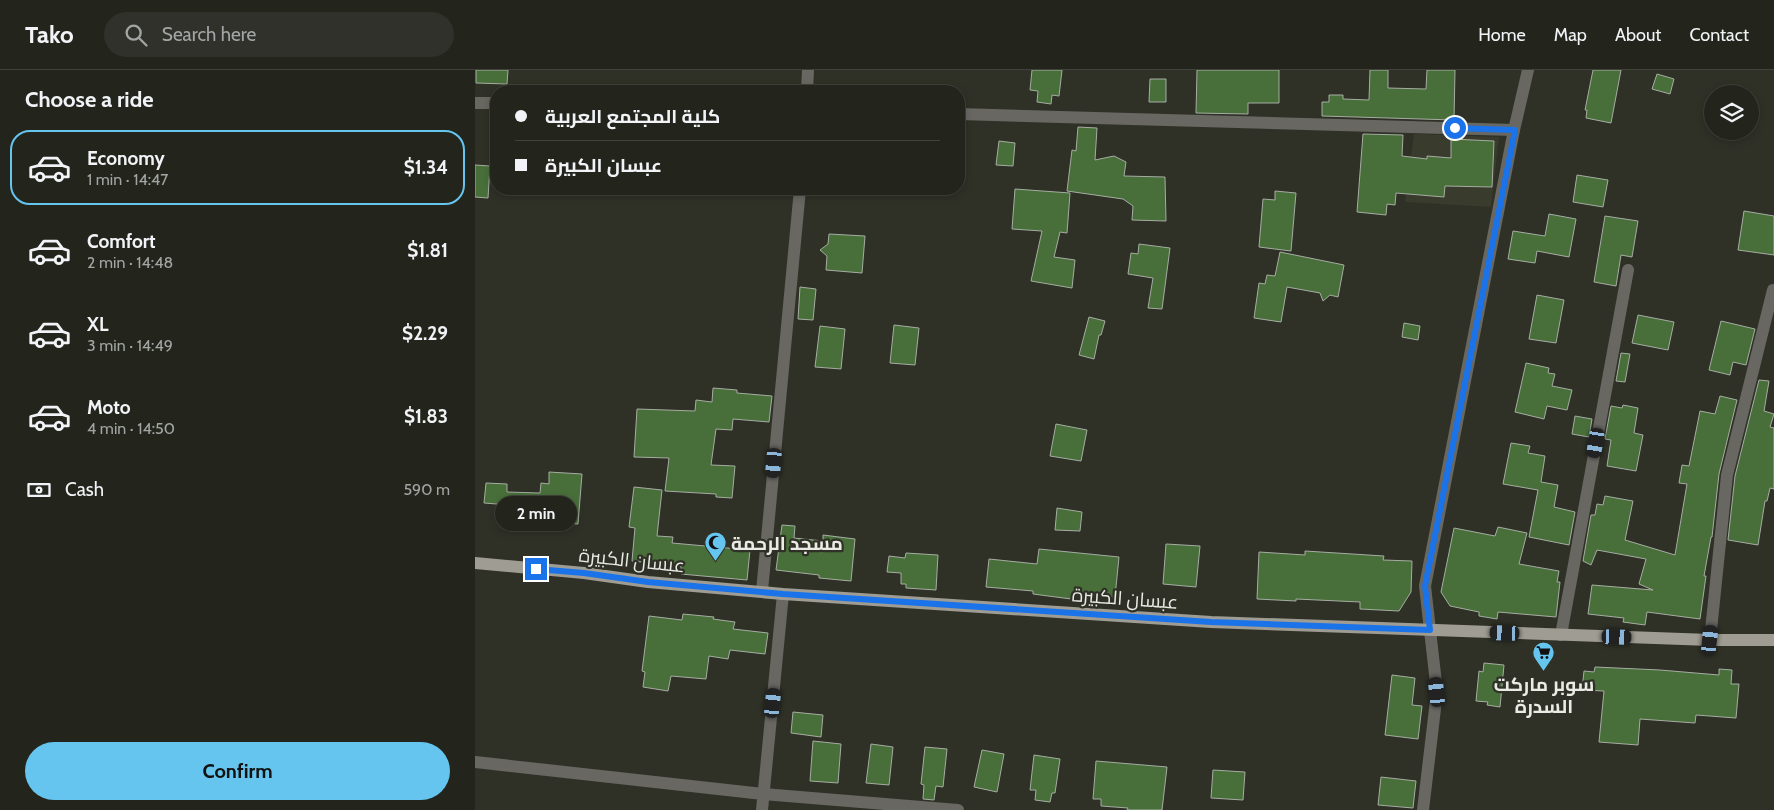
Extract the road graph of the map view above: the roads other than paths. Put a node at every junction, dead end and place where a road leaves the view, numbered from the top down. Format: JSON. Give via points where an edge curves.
{"nodes":[{"id":1,"x":808,"y":70,"type":"edge"},
{"id":2,"x":1528,"y":70,"type":"edge"},
{"id":3,"x":807,"y":85,"type":"edge"},
{"id":4,"x":490,"y":103,"type":"edge"},
{"id":5,"x":475,"y":104,"type":"edge"},
{"id":6,"x":965,"y":114,"type":"edge"},
{"id":7,"x":1515,"y":130,"type":"junction"},
{"id":8,"x":799,"y":195,"type":"edge"},
{"id":9,"x":1627,"y":270,"type":"dead end"},
{"id":10,"x":1773,"y":290,"type":"edge"},
{"id":11,"x":475,"y":563,"type":"edge"},
{"id":12,"x":762,"y":591,"type":"junction"},
{"id":13,"x":783,"y":594,"type":"junction"},
{"id":14,"x":1430,"y":630,"type":"junction"},
{"id":15,"x":1561,"y":635,"type":"junction"},
{"id":16,"x":1710,"y":640,"type":"junction"},
{"id":17,"x":1774,"y":640,"type":"edge"},
{"id":18,"x":475,"y":762,"type":"edge"},
{"id":19,"x":763,"y":794,"type":"junction"},
{"id":20,"x":762,"y":810,"type":"edge"},
{"id":21,"x":958,"y":810,"type":"edge"},
{"id":22,"x":1423,"y":810,"type":"edge"}],
"edges":[{"from":1,"to":3,"type":"street"},
{"from":2,"to":7,"type":"street"},
{"from":4,"to":5,"type":"street"},
{"from":6,"to":7,"type":"street"},
{"from":7,"to":14,"type":"street","via":[[1425,586]]},
{"from":8,"to":12,"type":"street"},
{"from":9,"to":15,"type":"street"},
{"from":10,"to":16,"type":"street","via":[[1727,475]]},
{"from":11,"to":12,"type":"main road","name":"عبسان الكبيرة"},
{"from":12,"to":13,"type":"main road","name":"عبسان الكبيرة"},
{"from":13,"to":14,"type":"main road","name":"عبسان الكبيرة","via":[[1211,622]]},
{"from":13,"to":19,"type":"street"},
{"from":14,"to":15,"type":"main road","name":"عبسان الكبيرة"},
{"from":14,"to":22,"type":"street","via":[[1437,692]]},
{"from":15,"to":16,"type":"main road","name":"عبسان الكبيرة"},
{"from":16,"to":17,"type":"main road","name":"عبسان الكبيرة"},
{"from":18,"to":19,"type":"street"},
{"from":19,"to":20,"type":"street"},
{"from":19,"to":21,"type":"street"}]}
